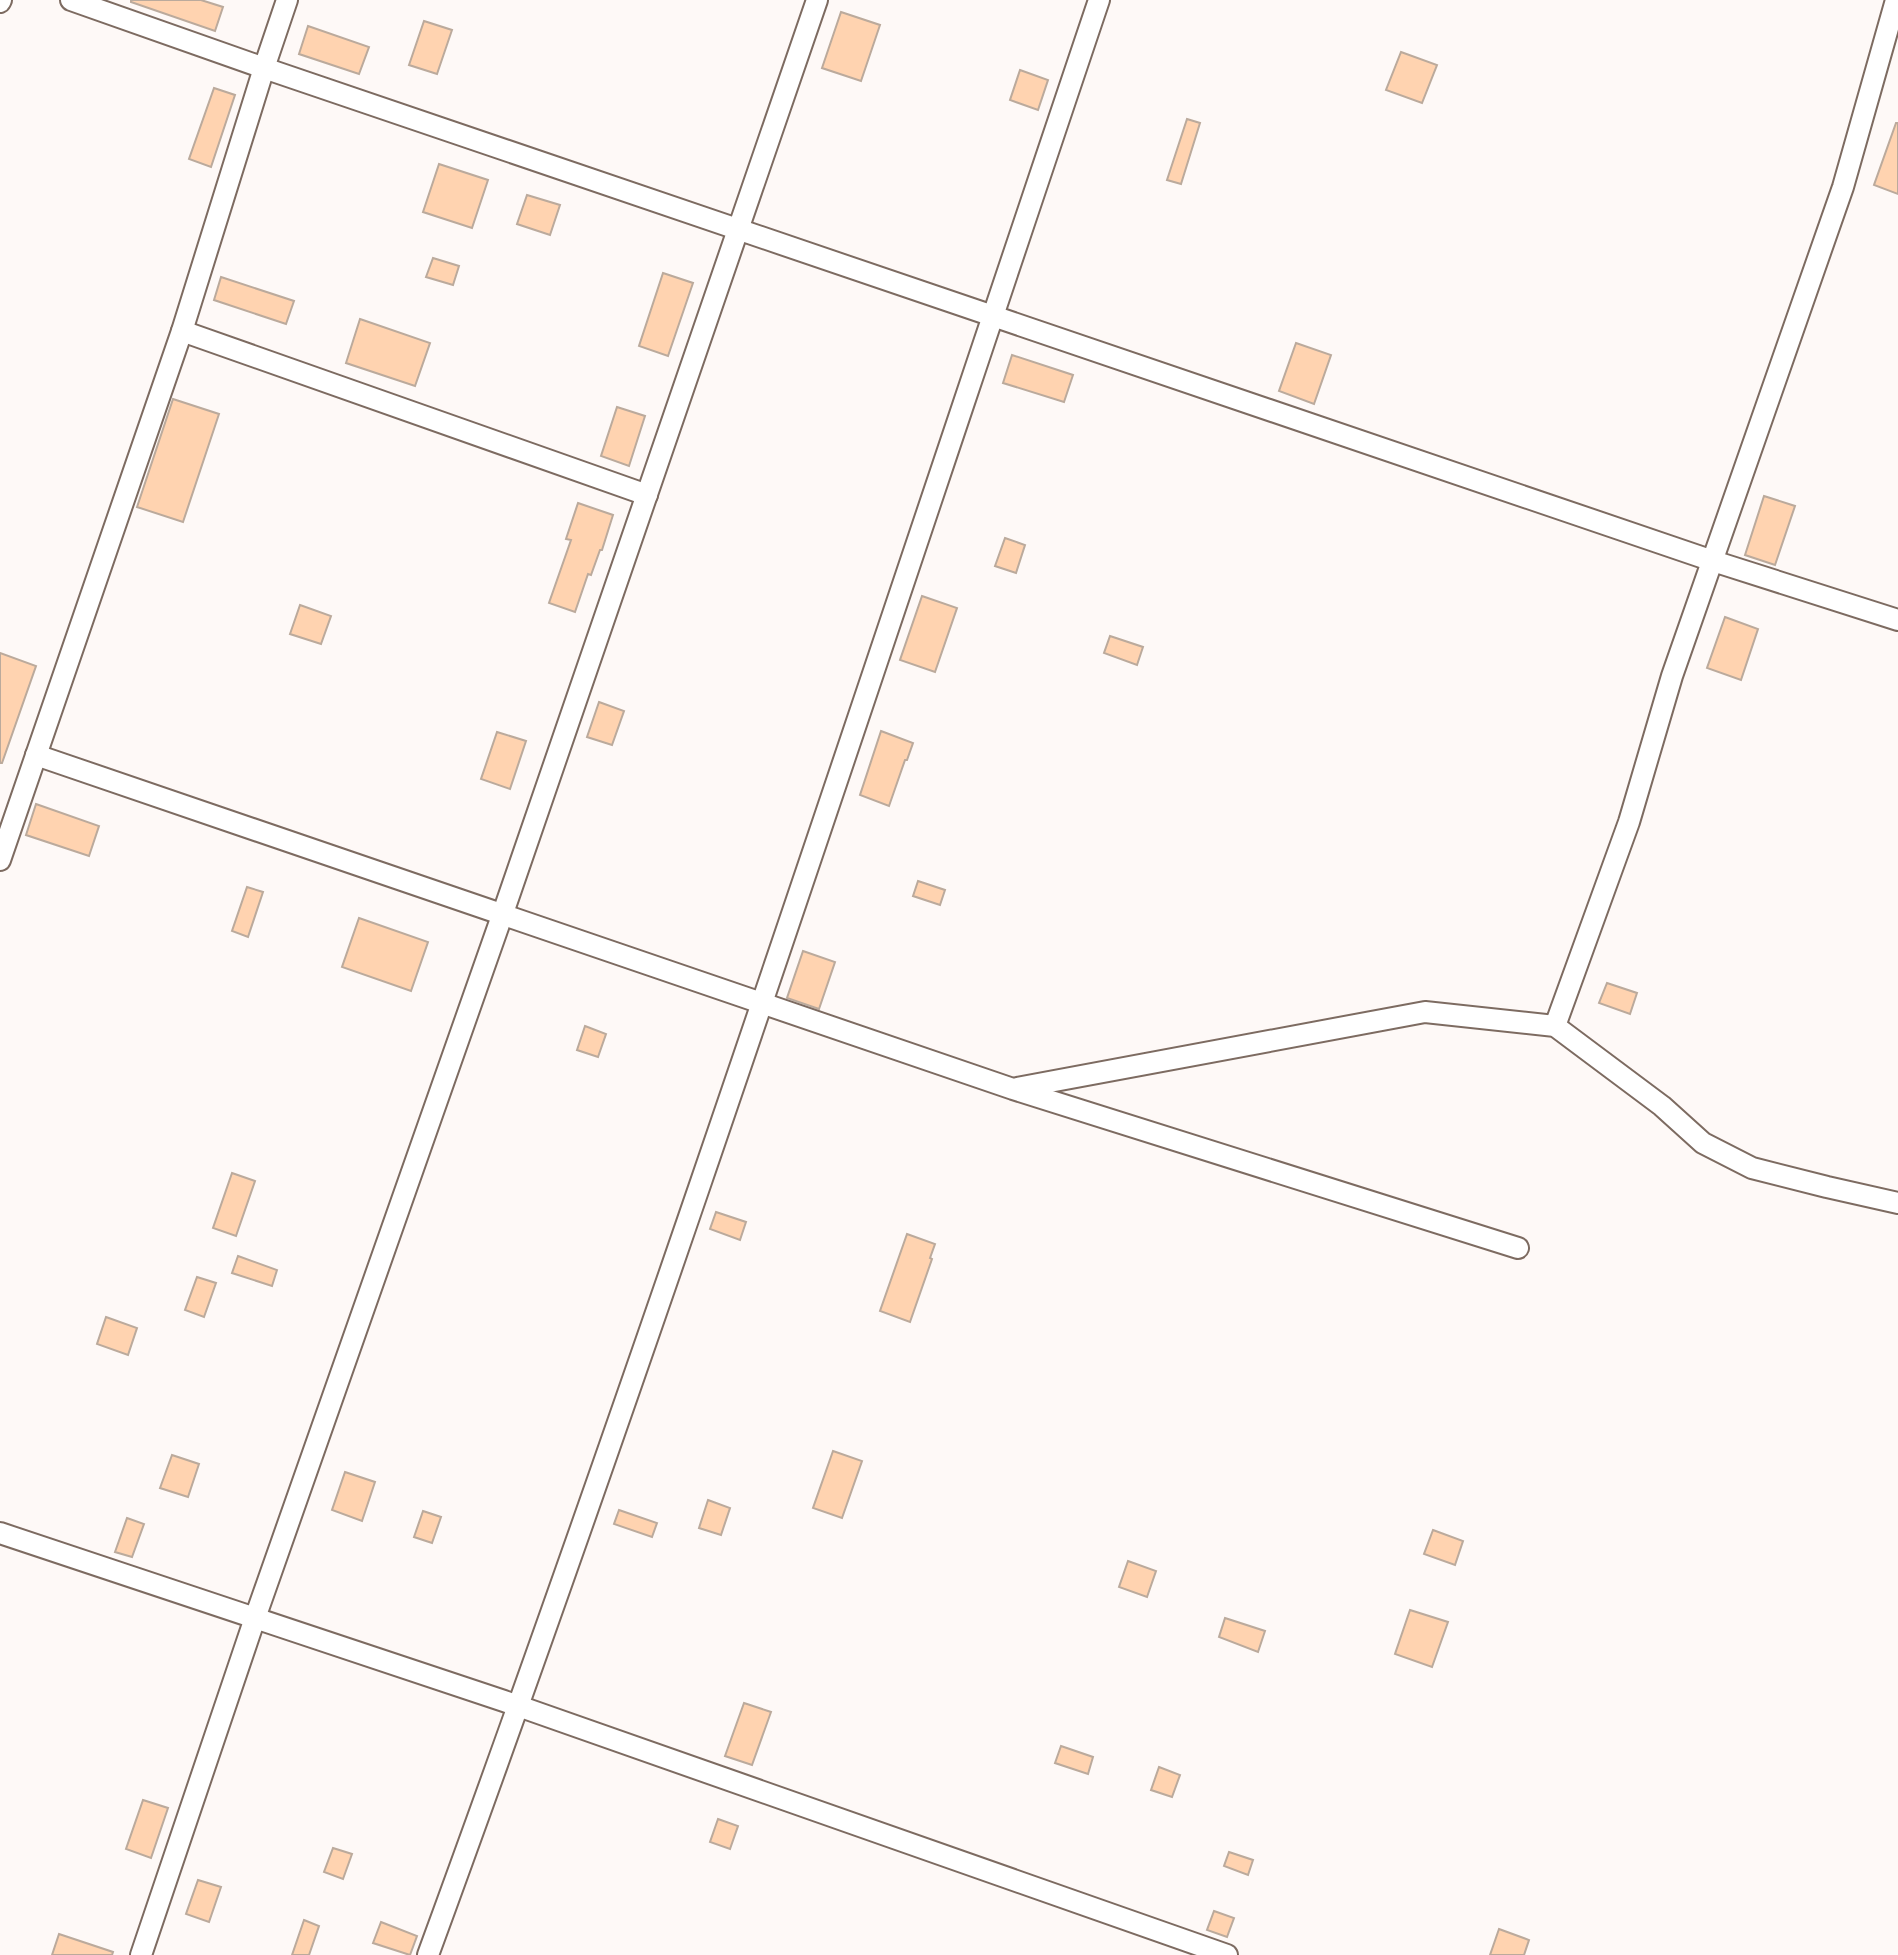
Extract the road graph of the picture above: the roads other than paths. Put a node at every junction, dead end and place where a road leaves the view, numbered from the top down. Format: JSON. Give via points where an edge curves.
{"nodes":[{"id":1,"x":71,"y":0,"type":"edge"},
{"id":2,"x":287,"y":0,"type":"edge"},
{"id":3,"x":817,"y":0,"type":"edge"},
{"id":4,"x":1099,"y":0,"type":"edge"},
{"id":5,"x":1896,"y":0,"type":"edge"},
{"id":6,"x":264,"y":68,"type":"junction"},
{"id":7,"x":738,"y":228,"type":"junction"},
{"id":8,"x":992,"y":316,"type":"junction"},
{"id":9,"x":182,"y":331,"type":"junction"},
{"id":10,"x":647,"y":495,"type":"junction"},
{"id":11,"x":1713,"y":561,"type":"junction"},
{"id":12,"x":1898,"y":620,"type":"edge"},
{"id":13,"x":36,"y":755,"type":"junction"},
{"id":14,"x":0,"y":860,"type":"edge"},
{"id":15,"x":503,"y":913,"type":"junction"},
{"id":16,"x":762,"y":1003,"type":"junction"},
{"id":17,"x":1555,"y":1026,"type":"junction"},
{"id":18,"x":1013,"y":1089,"type":"junction"},
{"id":19,"x":1898,"y":1203,"type":"edge"},
{"id":20,"x":1518,"y":1248,"type":"dead end"},
{"id":21,"x":0,"y":1533,"type":"edge"},
{"id":22,"x":255,"y":1618,"type":"junction"},
{"id":23,"x":519,"y":1706,"type":"junction"},
{"id":24,"x":141,"y":1955,"type":"edge"},
{"id":25,"x":428,"y":1955,"type":"edge"},
{"id":26,"x":1227,"y":1955,"type":"edge"}],
"edges":[{"from":1,"to":6,"type":"street"},
{"from":2,"to":6,"type":"street"},
{"from":3,"to":7,"type":"street"},
{"from":4,"to":8,"type":"street"},
{"from":5,"to":11,"type":"street","via":[[1843,187]]},
{"from":6,"to":7,"type":"street"},
{"from":6,"to":9,"type":"street"},
{"from":7,"to":8,"type":"street"},
{"from":7,"to":10,"type":"street"},
{"from":8,"to":11,"type":"street"},
{"from":8,"to":16,"type":"street"},
{"from":9,"to":10,"type":"street"},
{"from":9,"to":13,"type":"street"},
{"from":10,"to":15,"type":"street"},
{"from":11,"to":12,"type":"street"},
{"from":11,"to":17,"type":"street","via":[[1629,822]]},
{"from":13,"to":14,"type":"street"},
{"from":13,"to":15,"type":"street"},
{"from":15,"to":16,"type":"street"},
{"from":15,"to":22,"type":"street"},
{"from":16,"to":18,"type":"street"},
{"from":16,"to":23,"type":"street"},
{"from":17,"to":18,"type":"street","via":[[1425,1012]]},
{"from":17,"to":19,"type":"street","via":[[1703,1143],[1752,1168]]},
{"from":18,"to":20,"type":"street"},
{"from":21,"to":22,"type":"street"},
{"from":22,"to":23,"type":"street"},
{"from":22,"to":24,"type":"street"},
{"from":23,"to":25,"type":"street"},
{"from":23,"to":26,"type":"street"}]}
